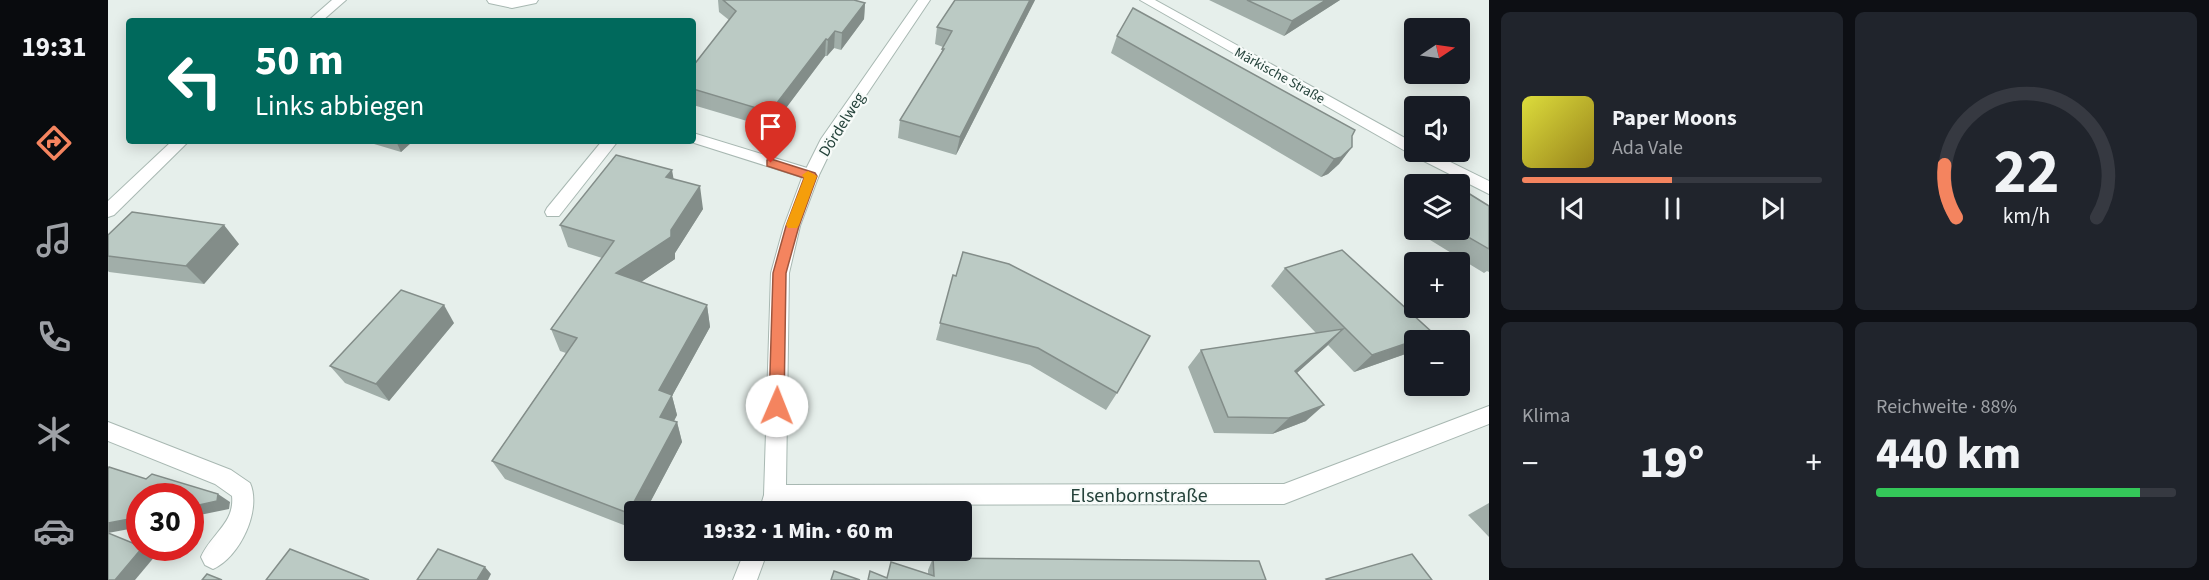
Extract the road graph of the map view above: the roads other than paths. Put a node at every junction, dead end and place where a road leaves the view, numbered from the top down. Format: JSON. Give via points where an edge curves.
{"nodes":[{"id":1,"x":340,"y":0,"type":"edge"},
{"id":2,"x":493,"y":0,"type":"edge"},
{"id":3,"x":532,"y":0,"type":"edge"},
{"id":4,"x":924,"y":0,"type":"edge"},
{"id":5,"x":1146,"y":0,"type":"edge"},
{"id":6,"x":318,"y":18,"type":"edge"},
{"id":7,"x":696,"y":139,"type":"edge"},
{"id":8,"x":1404,"y":143,"type":"edge"},
{"id":9,"x":178,"y":144,"type":"edge"},
{"id":10,"x":608,"y":144,"type":"edge"},
{"id":11,"x":1438,"y":162,"type":"edge"},
{"id":12,"x":811,"y":176,"type":"junction"},
{"id":13,"x":1489,"y":188,"type":"edge"},
{"id":14,"x":108,"y":211,"type":"edge"},
{"id":15,"x":553,"y":212,"type":"dead end"},
{"id":16,"x":1489,"y":415,"type":"edge"},
{"id":17,"x":108,"y":431,"type":"edge"},
{"id":18,"x":772,"y":501,"type":"edge"},
{"id":19,"x":886,"y":501,"type":"edge"},
{"id":20,"x":213,"y":557,"type":"dead end"},
{"id":21,"x":753,"y":561,"type":"edge"},
{"id":22,"x":745,"y":580,"type":"edge"}],
"edges":[{"from":1,"to":6,"type":"street"},
{"from":2,"to":3,"type":"street","via":[[512,4]]},
{"from":4,"to":12,"type":"street","name":"Dördelweg","via":[[829,139]]},
{"from":5,"to":8,"type":"street","name":"Märkische Straße"},
{"from":7,"to":12,"type":"street"},
{"from":9,"to":14,"type":"street"},
{"from":10,"to":15,"type":"street"},
{"from":11,"to":13,"type":"street"},
{"from":12,"to":18,"type":"street","name":"Dördelweg","via":[[780,273]]},
{"from":16,"to":19,"type":"street","name":"Elsenbornstraße","via":[[1284,494]]},
{"from":17,"to":20,"type":"street","via":[[222,477],[242,490],[242,520]]},
{"from":21,"to":22,"type":"street"}]}
